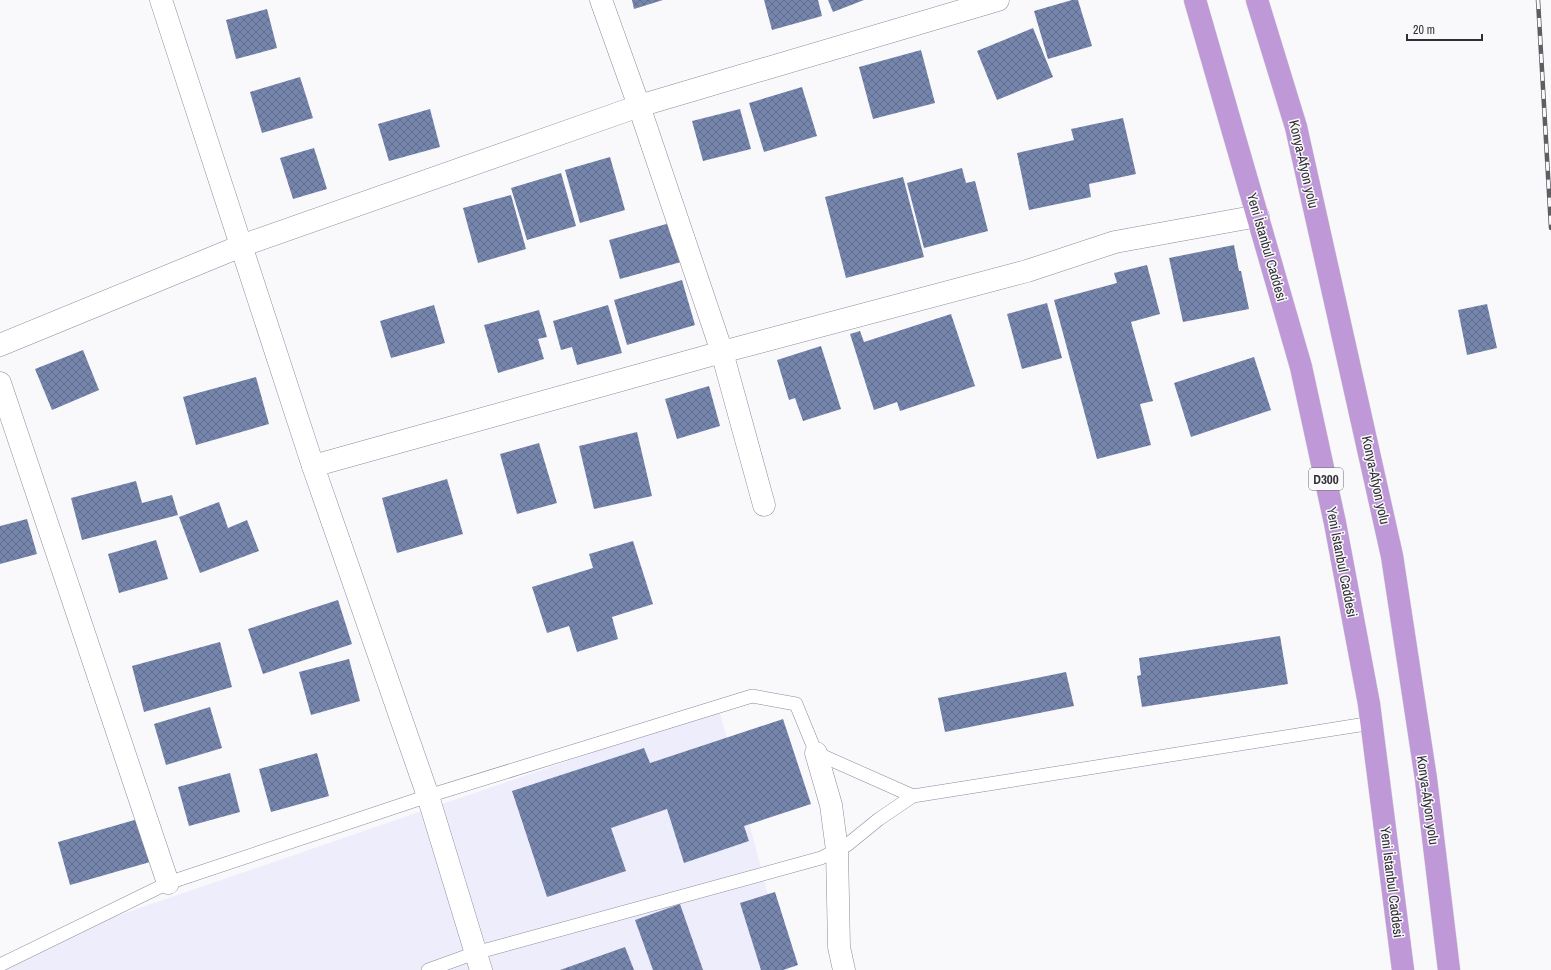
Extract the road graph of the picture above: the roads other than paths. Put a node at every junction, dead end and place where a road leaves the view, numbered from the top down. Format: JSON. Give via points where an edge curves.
{"nodes":[{"id":1,"x":161,"y":0,"type":"edge"},
{"id":2,"x":601,"y":0,"type":"edge"},
{"id":3,"x":998,"y":0,"type":"edge"},
{"id":4,"x":1195,"y":0,"type":"edge"},
{"id":5,"x":1257,"y":0,"type":"edge"},
{"id":6,"x":639,"y":106,"type":"junction"},
{"id":7,"x":1258,"y":216,"type":"junction"},
{"id":8,"x":241,"y":246,"type":"junction"},
{"id":9,"x":0,"y":345,"type":"edge"},
{"id":10,"x":722,"y":352,"type":"junction"},
{"id":11,"x":0,"y":383,"type":"edge"},
{"id":12,"x":313,"y":466,"type":"junction"},
{"id":13,"x":764,"y":505,"type":"dead end"},
{"id":14,"x":1372,"y":722,"type":"junction"},
{"id":15,"x":816,"y":753,"type":"junction"},
{"id":16,"x":428,"y":796,"type":"junction"},
{"id":17,"x":913,"y":796,"type":"junction"},
{"id":18,"x":837,"y":850,"type":"junction"},
{"id":19,"x":168,"y":884,"type":"junction"},
{"id":20,"x":1447,"y":945,"type":"junction"},
{"id":21,"x":478,"y":961,"type":"edge"},
{"id":22,"x":0,"y":965,"type":"edge"},
{"id":23,"x":428,"y":970,"type":"edge"},
{"id":24,"x":844,"y":970,"type":"edge"},
{"id":25,"x":1403,"y":970,"type":"edge"},
{"id":26,"x":1449,"y":970,"type":"edge"},
{"id":27,"x":1455,"y":970,"type":"edge"}],
"edges":[{"from":1,"to":8,"type":"street"},
{"from":2,"to":6,"type":"street"},
{"from":3,"to":6,"type":"street"},
{"from":4,"to":7,"type":"highway","name":"Yeni İstanbul Caddesi","number":"D300"},
{"from":5,"to":20,"type":"highway","name":"Konya-Afyon yolu","via":[[1296,127],[1392,556],[1426,779]]},
{"from":6,"to":8,"type":"street"},
{"from":6,"to":10,"type":"street"},
{"from":7,"to":10,"type":"street","via":[[1114,242],[1027,271]]},
{"from":7,"to":14,"type":"highway","name":"Yeni İstanbul Caddesi","number":"D300","via":[[1301,367],[1336,530]]},
{"from":8,"to":9,"type":"street"},
{"from":8,"to":12,"type":"street"},
{"from":10,"to":12,"type":"street"},
{"from":10,"to":13,"type":"street"},
{"from":11,"to":19,"type":"street"},
{"from":12,"to":16,"type":"street"},
{"from":14,"to":17,"type":"lane"},
{"from":14,"to":25,"type":"highway","name":"Yeni İstanbul Caddesi","number":"D300"},
{"from":15,"to":16,"type":"lane","via":[[796,704],[752,696]]},
{"from":15,"to":17,"type":"lane"},
{"from":15,"to":18,"type":"street","via":[[831,805]]},
{"from":16,"to":19,"type":"lane"},
{"from":16,"to":21,"type":"street"},
{"from":17,"to":18,"type":"lane"},
{"from":18,"to":21,"type":"lane","via":[[821,858]]},
{"from":18,"to":24,"type":"street","via":[[839,946]]},
{"from":19,"to":22,"type":"lane"},
{"from":20,"to":26,"type":"highway","name":"Konya-Afyon yolu"},
{"from":20,"to":27,"type":"highway"},
{"from":21,"to":23,"type":"lane"}]}
